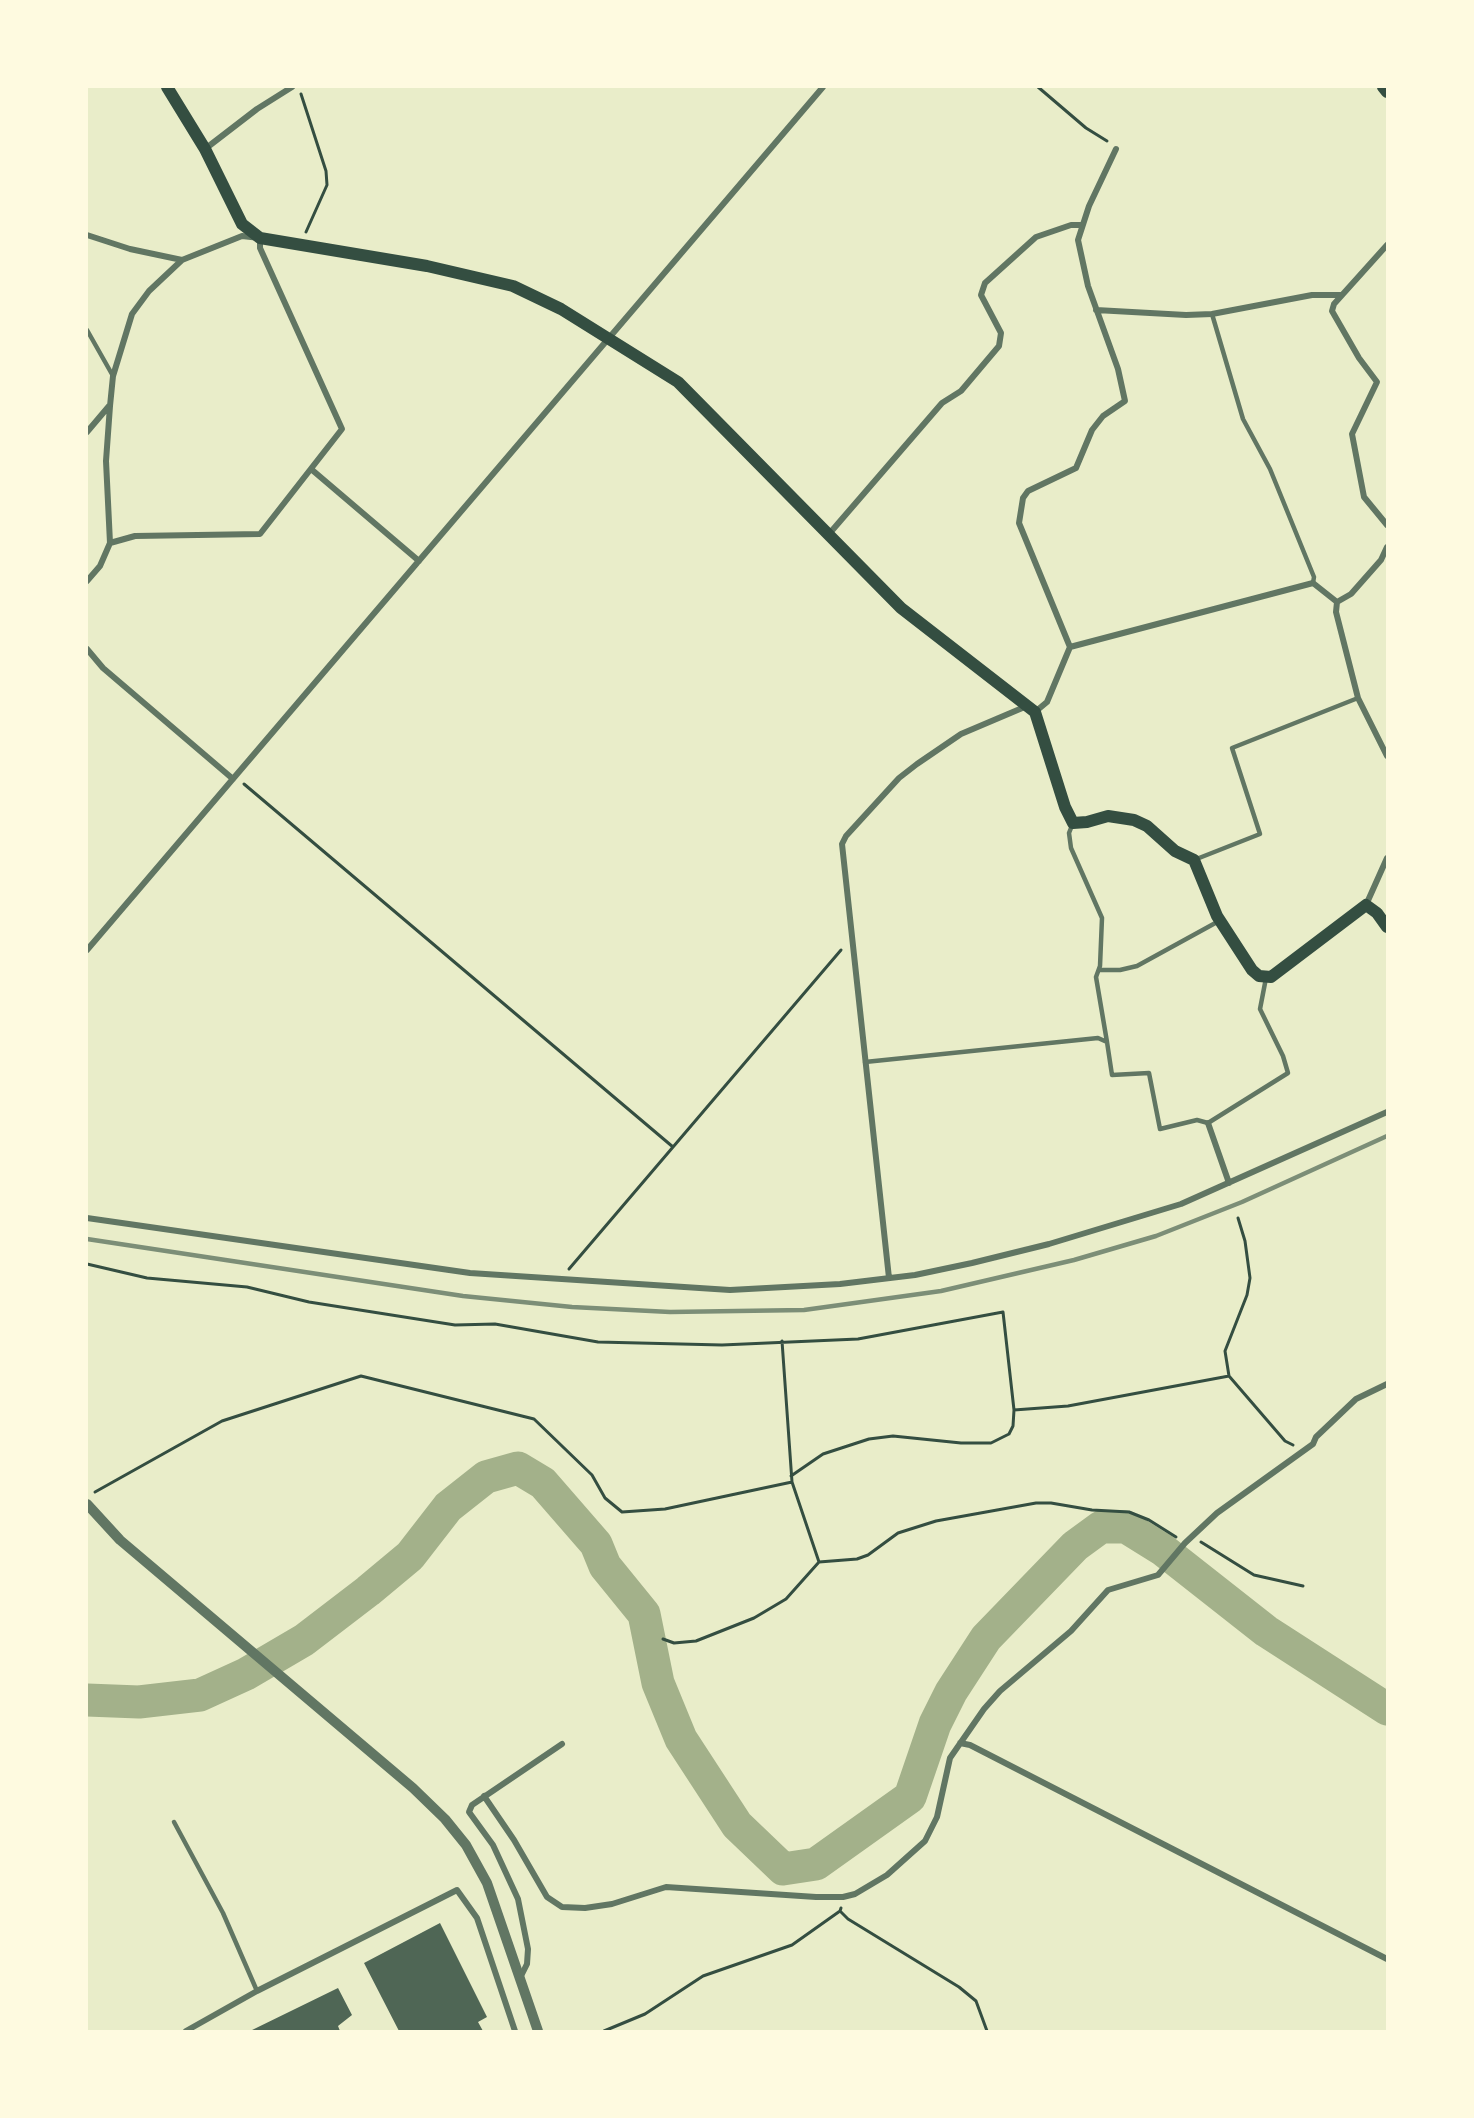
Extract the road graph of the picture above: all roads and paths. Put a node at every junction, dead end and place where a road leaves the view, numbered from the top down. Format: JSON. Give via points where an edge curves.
{"nodes":[{"id":1,"x":167,"y":87,"type":"edge"},
{"id":2,"x":292,"y":87,"type":"edge"},
{"id":3,"x":298,"y":87,"type":"edge"},
{"id":4,"x":824,"y":87,"type":"edge"},
{"id":5,"x":1038,"y":87,"type":"edge"},
{"id":6,"x":1383,"y":87,"type":"edge"},
{"id":7,"x":1387,"y":92,"type":"edge"},
{"id":8,"x":1116,"y":148,"type":"joint"},
{"id":9,"x":205,"y":149,"type":"junction"},
{"id":10,"x":1082,"y":225,"type":"junction"},
{"id":11,"x":87,"y":235,"type":"edge"},
{"id":12,"x":260,"y":238,"type":"junction"},
{"id":13,"x":303,"y":245,"type":"junction"},
{"id":14,"x":1387,"y":245,"type":"edge"},
{"id":15,"x":182,"y":260,"type":"junction"},
{"id":16,"x":1341,"y":295,"type":"junction"},
{"id":17,"x":1096,"y":310,"type":"junction"},
{"id":18,"x":1212,"y":314,"type":"junction"},
{"id":19,"x":87,"y":330,"type":"edge"},
{"id":20,"x":608,"y":338,"type":"junction"},
{"id":21,"x":113,"y":376,"type":"junction"},
{"id":22,"x":110,"y":406,"type":"junction"},
{"id":23,"x":87,"y":432,"type":"edge"},
{"id":24,"x":311,"y":469,"type":"junction"},
{"id":25,"x":1387,"y":525,"type":"edge"},
{"id":26,"x":829,"y":534,"type":"junction"},
{"id":27,"x":110,"y":543,"type":"junction"},
{"id":28,"x":1387,"y":548,"type":"edge"},
{"id":29,"x":418,"y":561,"type":"junction"},
{"id":30,"x":87,"y":581,"type":"edge"},
{"id":31,"x":1313,"y":583,"type":"junction"},
{"id":32,"x":1337,"y":602,"type":"junction"},
{"id":33,"x":1070,"y":647,"type":"junction"},
{"id":34,"x":87,"y":649,"type":"edge"},
{"id":35,"x":1358,"y":698,"type":"junction"},
{"id":36,"x":1031,"y":709,"type":"junction"},
{"id":37,"x":1387,"y":756,"type":"edge"},
{"id":38,"x":234,"y":778,"type":"junction"},
{"id":39,"x":1073,"y":823,"type":"junction"},
{"id":40,"x":1387,"y":858,"type":"edge"},
{"id":41,"x":1194,"y":860,"type":"junction"},
{"id":42,"x":1366,"y":905,"type":"junction"},
{"id":43,"x":1220,"y":921,"type":"junction"},
{"id":44,"x":1387,"y":927,"type":"edge"},
{"id":45,"x":850,"y":939,"type":"junction"},
{"id":46,"x":87,"y":950,"type":"edge"},
{"id":47,"x":1099,"y":970,"type":"junction"},
{"id":48,"x":1266,"y":978,"type":"junction"},
{"id":49,"x":1107,"y":1041,"type":"junction"},
{"id":50,"x":865,"y":1062,"type":"junction"},
{"id":51,"x":1387,"y":1112,"type":"edge"},
{"id":52,"x":1208,"y":1123,"type":"junction"},
{"id":53,"x":673,"y":1147,"type":"junction"},
{"id":54,"x":1229,"y":1183,"type":"junction"},
{"id":55,"x":87,"y":1218,"type":"edge"},
{"id":56,"x":1238,"y":1218,"type":"dead end"},
{"id":57,"x":87,"y":1264,"type":"edge"},
{"id":58,"x":889,"y":1278,"type":"junction"},
{"id":59,"x":561,"y":1279,"type":"junction"},
{"id":60,"x":782,"y":1341,"type":"junction"},
{"id":61,"x":1229,"y":1376,"type":"junction"},
{"id":62,"x":1387,"y":1384,"type":"edge"},
{"id":63,"x":1014,"y":1410,"type":"junction"},
{"id":64,"x":1316,"y":1437,"type":"junction"},
{"id":65,"x":790,"y":1476,"type":"junction"},
{"id":66,"x":792,"y":1482,"type":"junction"},
{"id":67,"x":87,"y":1497,"type":"edge"},
{"id":68,"x":87,"y":1504,"type":"edge"},
{"id":69,"x":1192,"y":1536,"type":"junction"},
{"id":70,"x":1184,"y":1544,"type":"junction"},
{"id":71,"x":819,"y":1562,"type":"junction"},
{"id":72,"x":1303,"y":1586,"type":"dead end"},
{"id":73,"x":663,"y":1639,"type":"dead end"},
{"id":74,"x":960,"y":1743,"type":"junction"},
{"id":75,"x":562,"y":1744,"type":"dead end"},
{"id":76,"x":484,"y":1796,"type":"junction"},
{"id":77,"x":174,"y":1822,"type":"dead end"},
{"id":78,"x":1387,"y":1959,"type":"edge"},
{"id":79,"x":520,"y":1978,"type":"junction"},
{"id":80,"x":257,"y":1991,"type":"junction"},
{"id":81,"x":186,"y":2031,"type":"edge"},
{"id":82,"x":515,"y":2031,"type":"edge"},
{"id":83,"x":538,"y":2031,"type":"edge"},
{"id":84,"x":604,"y":2031,"type":"edge"},
{"id":85,"x":987,"y":2031,"type":"edge"}],
"edges":[{"from":1,"to":9,"type":"main road"},
{"from":2,"to":9,"type":"street"},
{"from":3,"to":13,"type":"path","via":[[326,171],[327,185]]},
{"from":4,"to":20,"type":"street"},
{"from":5,"to":8,"type":"path"},
{"from":6,"to":7,"type":"main road"},
{"from":8,"to":10,"type":"street"},
{"from":9,"to":12,"type":"main road","via":[[242,224]]},
{"from":10,"to":17,"type":"street","via":[[1078,240]]},
{"from":10,"to":26,"type":"street","via":[[1036,237],[985,283],[981,295],[1001,333],[999,346],[961,391],[942,403]]},
{"from":11,"to":15,"type":"street"},
{"from":12,"to":13,"type":"main road"},
{"from":12,"to":15,"type":"street","via":[[242,236]]},
{"from":12,"to":24,"type":"street","via":[[260,248],[342,429]]},
{"from":13,"to":20,"type":"main road","via":[[427,266],[513,286]]},
{"from":14,"to":16,"type":"street"},
{"from":15,"to":21,"type":"street","via":[[132,314]]},
{"from":16,"to":18,"type":"street","via":[[1312,295]]},
{"from":16,"to":25,"type":"street","via":[[1334,304],[1335,320],[1377,382],[1352,434],[1364,496]]},
{"from":17,"to":18,"type":"street"},
{"from":17,"to":33,"type":"street","via":[[1118,369],[1125,401],[1103,416],[1092,430],[1076,468],[1028,491],[1018,524]]},
{"from":18,"to":31,"type":"lane","via":[[1243,419],[1270,469],[1314,577]]},
{"from":19,"to":21,"type":"lane"},
{"from":20,"to":26,"type":"main road","via":[[678,382]]},
{"from":20,"to":29,"type":"street"},
{"from":21,"to":22,"type":"street"},
{"from":22,"to":23,"type":"street"},
{"from":22,"to":27,"type":"street","via":[[106,461]]},
{"from":24,"to":27,"type":"street","via":[[260,534],[135,536]]},
{"from":24,"to":29,"type":"street"},
{"from":26,"to":36,"type":"main road","via":[[901,608]]},
{"from":27,"to":30,"type":"street","via":[[100,566]]},
{"from":28,"to":32,"type":"street","via":[[1351,594]]},
{"from":29,"to":38,"type":"street"},
{"from":31,"to":32,"type":"street"},
{"from":31,"to":33,"type":"street"},
{"from":32,"to":35,"type":"street","via":[[1336,612]]},
{"from":33,"to":36,"type":"street","via":[[1047,702]]},
{"from":34,"to":38,"type":"street","via":[[103,668]]},
{"from":35,"to":37,"type":"street"},
{"from":35,"to":41,"type":"lane","via":[[1232,748],[1260,834]]},
{"from":36,"to":39,"type":"main road"},
{"from":36,"to":45,"type":"street","via":[[969,730],[917,764],[846,836],[842,844]]},
{"from":38,"to":46,"type":"street"},
{"from":38,"to":53,"type":"path"},
{"from":39,"to":41,"type":"main road","via":[[1108,816],[1134,820],[1175,851]]},
{"from":39,"to":47,"type":"lane","via":[[1069,833],[1071,848],[1102,918]]},
{"from":40,"to":42,"type":"street"},
{"from":41,"to":43,"type":"main road"},
{"from":42,"to":44,"type":"main road"},
{"from":42,"to":48,"type":"main road"},
{"from":43,"to":47,"type":"lane","via":[[1137,966]]},
{"from":43,"to":48,"type":"main road","via":[[1252,970]]},
{"from":45,"to":50,"type":"street"},
{"from":45,"to":53,"type":"path"},
{"from":47,"to":49,"type":"lane","via":[[1096,977]]},
{"from":48,"to":52,"type":"lane","via":[[1260,1009],[1284,1056],[1288,1073]]},
{"from":49,"to":50,"type":"lane","via":[[1098,1038]]},
{"from":49,"to":52,"type":"lane","via":[[1112,1075],[1149,1073],[1160,1129],[1197,1120]]},
{"from":50,"to":58,"type":"street"},
{"from":51,"to":54,"type":"street"},
{"from":52,"to":54,"type":"street"},
{"from":53,"to":59,"type":"path"},
{"from":54,"to":58,"type":"street","via":[[1189,1202],[1049,1244]]},
{"from":55,"to":59,"type":"street","via":[[447,1270]]},
{"from":56,"to":61,"type":"path","via":[[1250,1278],[1225,1351]]},
{"from":57,"to":60,"type":"path","via":[[147,1278],[247,1287],[309,1302],[455,1325],[506,1326],[598,1342],[722,1345]]},
{"from":58,"to":59,"type":"street","via":[[730,1290]]},
{"from":60,"to":63,"type":"path","via":[[858,1339],[1003,1312]]},
{"from":60,"to":65,"type":"path"},
{"from":61,"to":63,"type":"path","via":[[1068,1406]]},
{"from":61,"to":64,"type":"path","via":[[1285,1441],[1293,1445]]},
{"from":62,"to":64,"type":"street","via":[[1364,1392]]},
{"from":63,"to":65,"type":"path","via":[[1009,1434],[991,1443],[893,1436],[869,1439],[823,1454]]},
{"from":64,"to":69,"type":"street","via":[[1313,1444]]},
{"from":65,"to":66,"type":"path"},
{"from":66,"to":67,"type":"path","via":[[665,1509],[622,1512],[605,1498],[592,1475],[534,1419],[361,1376],[222,1421]]},
{"from":66,"to":71,"type":"path"},
{"from":68,"to":79,"type":"street","via":[[120,1540],[413,1788],[455,1832],[478,1863],[487,1883]]},
{"from":69,"to":70,"type":"street"},
{"from":69,"to":72,"type":"path","via":[[1254,1575]]},
{"from":70,"to":71,"type":"path","via":[[1149,1520],[1129,1512],[1036,1503],[924,1523],[888,1538],[868,1555]]},
{"from":70,"to":74,"type":"street","via":[[1158,1575],[1102,1595],[1071,1630],[1000,1690]]},
{"from":71,"to":73,"type":"path","via":[[786,1599],[754,1618],[696,1641],[674,1643]]},
{"from":74,"to":76,"type":"street","via":[[947,1768],[937,1817],[925,1841],[887,1875],[843,1897],[666,1887],[612,1904],[562,1907],[547,1897]]},
{"from":74,"to":78,"type":"street"},
{"from":75,"to":76,"type":"street"},
{"from":76,"to":79,"type":"street","via":[[468,1812],[493,1845],[518,1899],[528,1949],[527,1964]]},
{"from":77,"to":80,"type":"lane","via":[[223,1913]]},
{"from":79,"to":83,"type":"street"},
{"from":80,"to":81,"type":"street"},
{"from":80,"to":82,"type":"street","via":[[457,1890],[477,1918]]},
{"from":84,"to":85,"type":"path","via":[[645,2014],[703,1976],[792,1945],[840,1911],[967,1994],[979,2006]]}]}
